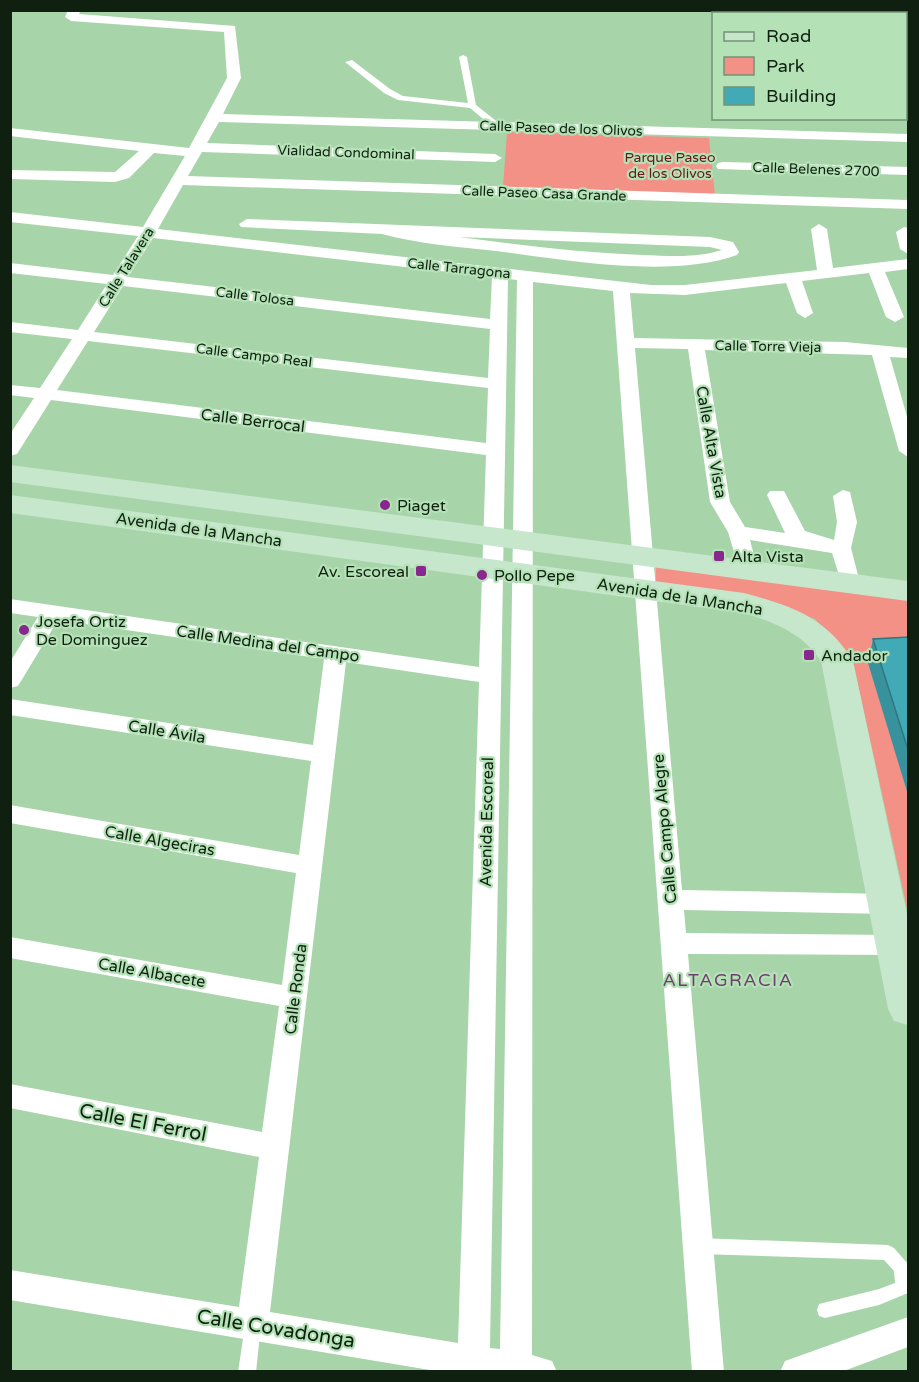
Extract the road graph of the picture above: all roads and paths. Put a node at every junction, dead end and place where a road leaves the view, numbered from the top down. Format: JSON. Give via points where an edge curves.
{"nodes":[{"id":1,"x":75,"y":10,"type":"edge"},
{"id":2,"x":804,"y":10,"type":"edge"},
{"id":3,"x":829,"y":12,"type":"edge"},
{"id":4,"x":117,"y":16,"type":"edge"},
{"id":5,"x":908,"y":16,"type":"edge"},
{"id":6,"x":909,"y":22,"type":"edge"},
{"id":7,"x":463,"y":57,"type":"dead end"},
{"id":8,"x":350,"y":62,"type":"dead end"},
{"id":9,"x":472,"y":106,"type":"junction"},
{"id":10,"x":214,"y":118,"type":"junction"},
{"id":11,"x":17,"y":133,"type":"edge"},
{"id":12,"x":168,"y":135,"type":"dead end"},
{"id":13,"x":909,"y":138,"type":"edge"},
{"id":14,"x":197,"y":143,"type":"junction"},
{"id":15,"x":150,"y":148,"type":"junction"},
{"id":16,"x":494,"y":158,"type":"junction"},
{"id":17,"x":723,"y":166,"type":"junction"},
{"id":18,"x":909,"y":171,"type":"edge"},
{"id":19,"x":10,"y":174,"type":"edge"},
{"id":20,"x":179,"y":180,"type":"junction"},
{"id":21,"x":909,"y":206,"type":"edge"},
{"id":22,"x":253,"y":207,"type":"dead end"},
{"id":23,"x":10,"y":217,"type":"edge"},
{"id":24,"x":819,"y":229,"type":"dead end"},
{"id":25,"x":904,"y":232,"type":"dead end"},
{"id":26,"x":148,"y":233,"type":"junction"},
{"id":27,"x":471,"y":237,"type":"junction"},
{"id":28,"x":909,"y":249,"type":"edge"},
{"id":29,"x":638,"y":261,"type":"junction"},
{"id":30,"x":660,"y":262,"type":"junction"},
{"id":31,"x":909,"y":264,"type":"edge"},
{"id":32,"x":10,"y":268,"type":"edge"},
{"id":33,"x":875,"y":268,"type":"junction"},
{"id":34,"x":500,"y":273,"type":"junction"},
{"id":35,"x":826,"y":274,"type":"junction"},
{"id":36,"x":525,"y":276,"type":"junction"},
{"id":37,"x":792,"y":278,"type":"junction"},
{"id":38,"x":118,"y":280,"type":"junction"},
{"id":39,"x":628,"y":288,"type":"junction"},
{"id":40,"x":667,"y":291,"type":"junction"},
{"id":41,"x":805,"y":313,"type":"dead end"},
{"id":42,"x":895,"y":316,"type":"dead end"},
{"id":43,"x":499,"y":325,"type":"junction"},
{"id":44,"x":10,"y":327,"type":"edge"},
{"id":45,"x":83,"y":335,"type":"junction"},
{"id":46,"x":627,"y":343,"type":"junction"},
{"id":47,"x":696,"y":345,"type":"junction"},
{"id":48,"x":879,"y":350,"type":"junction"},
{"id":49,"x":909,"y":353,"type":"edge"},
{"id":50,"x":497,"y":384,"type":"junction"},
{"id":51,"x":10,"y":390,"type":"edge"},
{"id":52,"x":46,"y":394,"type":"junction"},
{"id":53,"x":907,"y":441,"type":"edge"},
{"id":54,"x":10,"y":450,"type":"edge"},
{"id":55,"x":495,"y":450,"type":"junction"},
{"id":56,"x":10,"y":473,"type":"edge"},
{"id":57,"x":777,"y":495,"type":"dead end"},
{"id":58,"x":843,"y":496,"type":"dead end"},
{"id":59,"x":10,"y":504,"type":"edge"},
{"id":60,"x":738,"y":532,"type":"junction"},
{"id":61,"x":493,"y":536,"type":"junction"},
{"id":62,"x":524,"y":540,"type":"junction"},
{"id":63,"x":804,"y":542,"type":"junction"},
{"id":64,"x":841,"y":548,"type":"junction"},
{"id":65,"x":641,"y":555,"type":"junction"},
{"id":66,"x":748,"y":570,"type":"junction"},
{"id":67,"x":507,"y":571,"type":"junction"},
{"id":68,"x":850,"y":582,"type":"junction"},
{"id":69,"x":644,"y":589,"type":"junction"},
{"id":70,"x":909,"y":591,"type":"edge"},
{"id":71,"x":10,"y":606,"type":"edge"},
{"id":72,"x":52,"y":612,"type":"junction"},
{"id":73,"x":336,"y":653,"type":"junction"},
{"id":74,"x":489,"y":676,"type":"junction"},
{"id":75,"x":10,"y":681,"type":"edge"},
{"id":76,"x":10,"y":706,"type":"edge"},
{"id":77,"x":324,"y":755,"type":"junction"},
{"id":78,"x":10,"y":814,"type":"edge"},
{"id":79,"x":310,"y":866,"type":"junction"},
{"id":80,"x":669,"y":900,"type":"junction"},
{"id":81,"x":887,"y":904,"type":"junction"},
{"id":82,"x":673,"y":943,"type":"junction"},
{"id":83,"x":896,"y":945,"type":"junction"},
{"id":84,"x":10,"y":947,"type":"edge"},
{"id":85,"x":293,"y":998,"type":"junction"},
{"id":86,"x":909,"y":1009,"type":"edge"},
{"id":87,"x":10,"y":1096,"type":"edge"},
{"id":88,"x":275,"y":1147,"type":"junction"},
{"id":89,"x":698,"y":1246,"type":"junction"},
{"id":90,"x":10,"y":1285,"type":"edge"},
{"id":91,"x":825,"y":1310,"type":"dead end"},
{"id":92,"x":253,"y":1324,"type":"junction"},
{"id":93,"x":909,"y":1332,"type":"edge"},
{"id":94,"x":474,"y":1366,"type":"edge"},
{"id":95,"x":525,"y":1370,"type":"edge"},
{"id":96,"x":247,"y":1371,"type":"edge"},
{"id":97,"x":708,"y":1371,"type":"edge"},
{"id":98,"x":796,"y":1371,"type":"edge"}],
"edges":[{"from":1,"to":4,"type":"street","via":[[71,17]]},
{"from":2,"to":3,"type":"street"},
{"from":4,"to":10,"type":"street","name":"Calle Talavera","via":[[230,29],[234,78]]},
{"from":5,"to":6,"type":"street"},
{"from":7,"to":9,"type":"lane"},
{"from":8,"to":9,"type":"lane","via":[[402,98]]},
{"from":9,"to":16,"type":"lane"},
{"from":10,"to":14,"type":"street","name":"Calle Talavera"},
{"from":10,"to":16,"type":"street","name":"Calle Paseo de los Olivos"},
{"from":11,"to":12,"type":"street"},
{"from":11,"to":15,"type":"street"},
{"from":13,"to":17,"type":"street","name":"Calle Paseo de los Olivos"},
{"from":14,"to":15,"type":"street"},
{"from":14,"to":16,"type":"street","name":"Vialidad Condominal"},
{"from":14,"to":20,"type":"street","name":"Calle Talavera"},
{"from":15,"to":19,"type":"street","via":[[124,175],[115,177]]},
{"from":16,"to":17,"type":"street","name":"Calle Paseo Casa Grande"},
{"from":16,"to":17,"type":"street","name":"Calle Paseo de los Olivos"},
{"from":16,"to":20,"type":"street","name":"Calle Paseo Casa Grande"},
{"from":17,"to":18,"type":"street","name":"Calle Belenes 2700"},
{"from":17,"to":21,"type":"street","name":"Calle Paseo Casa Grande"},
{"from":20,"to":26,"type":"street","name":"Calle Talavera"},
{"from":22,"to":27,"type":"street","via":[[246,229],[382,229],[404,235]]},
{"from":23,"to":26,"type":"street","name":"Calle Tarragona"},
{"from":24,"to":35,"type":"street"},
{"from":25,"to":28,"type":"street"},
{"from":26,"to":34,"type":"street","name":"Calle Tarragona"},
{"from":26,"to":38,"type":"street","name":"Calle Talavera"},
{"from":27,"to":29,"type":"street"},
{"from":27,"to":30,"type":"street","via":[[710,242],[731,249],[722,257]]},
{"from":29,"to":30,"type":"street"},
{"from":29,"to":39,"type":"street","name":"Calle Campo Alegre"},
{"from":30,"to":40,"type":"street"},
{"from":31,"to":33,"type":"street","name":"Calle Tarragona"},
{"from":32,"to":38,"type":"street","name":"Calle Tolosa"},
{"from":33,"to":35,"type":"street","name":"Calle Tarragona"},
{"from":33,"to":42,"type":"street"},
{"from":34,"to":36,"type":"street","name":"Calle Tarragona"},
{"from":34,"to":43,"type":"street","name":"Avenida Escoreal"},
{"from":35,"to":37,"type":"street","name":"Calle Tarragona"},
{"from":36,"to":39,"type":"street","name":"Calle Tarragona"},
{"from":36,"to":62,"type":"street","name":"Avenida Escoreal"},
{"from":37,"to":40,"type":"street","name":"Calle Tarragona"},
{"from":37,"to":41,"type":"street"},
{"from":38,"to":43,"type":"street","name":"Calle Tolosa"},
{"from":38,"to":45,"type":"street","name":"Calle Talavera"},
{"from":39,"to":40,"type":"street","name":"Calle Tarragona"},
{"from":39,"to":46,"type":"street","name":"Calle Campo Alegre"},
{"from":43,"to":50,"type":"street","name":"Avenida Escoreal"},
{"from":44,"to":45,"type":"street","name":"Calle Campo Real"},
{"from":45,"to":50,"type":"street","name":"Calle Campo Real"},
{"from":45,"to":52,"type":"street","name":"Calle Talavera"},
{"from":46,"to":47,"type":"street","name":"Calle Torre Vieja"},
{"from":46,"to":65,"type":"street","name":"Calle Campo Alegre"},
{"from":47,"to":48,"type":"street","name":"Calle Torre Vieja"},
{"from":47,"to":60,"type":"street","name":"Calle Alta Vista","via":[[720,502]]},
{"from":48,"to":49,"type":"street","name":"Calle Torre Vieja"},
{"from":48,"to":53,"type":"street"},
{"from":50,"to":55,"type":"street","name":"Avenida Escoreal"},
{"from":51,"to":52,"type":"street","name":"Calle Berrocal"},
{"from":52,"to":54,"type":"street","name":"Calle Talavera"},
{"from":52,"to":55,"type":"street","name":"Calle Berrocal"},
{"from":55,"to":61,"type":"street","name":"Avenida Escoreal"},
{"from":56,"to":61,"type":"street","name":"Avenida de la Mancha"},
{"from":57,"to":63,"type":"street","via":[[791,528]]},
{"from":58,"to":64,"type":"street","via":[[848,527]]},
{"from":59,"to":67,"type":"street","name":"Avenida de la Mancha"},
{"from":60,"to":63,"type":"street"},
{"from":60,"to":66,"type":"street","name":"Calle Alta Vista"},
{"from":61,"to":62,"type":"street","name":"Avenida de la Mancha"},
{"from":61,"to":67,"type":"street","name":"Avenida Escoreal"},
{"from":62,"to":65,"type":"street","name":"Avenida de la Mancha"},
{"from":62,"to":67,"type":"street","name":"Avenida Escoreal"},
{"from":63,"to":64,"type":"street"},
{"from":64,"to":68,"type":"street"},
{"from":65,"to":66,"type":"street","name":"Avenida de la Mancha"},
{"from":65,"to":69,"type":"street","name":"Calle Campo Alegre"},
{"from":66,"to":68,"type":"street","name":"Avenida de la Mancha"},
{"from":67,"to":69,"type":"street","name":"Avenida de la Mancha"},
{"from":67,"to":74,"type":"street","name":"Avenida Escoreal"},
{"from":67,"to":95,"type":"street","name":"Avenida Escoreal"},
{"from":68,"to":70,"type":"street","name":"Avenida de la Mancha"},
{"from":69,"to":80,"type":"street","name":"Calle Campo Alegre"},
{"from":69,"to":81,"type":"street","name":"Avenida de la Mancha","via":[[769,610],[799,624],[831,648],[837,661]]},
{"from":71,"to":72,"type":"street","name":"Calle Medina del Campo"},
{"from":72,"to":73,"type":"street","name":"Calle Medina del Campo"},
{"from":72,"to":75,"type":"street"},
{"from":73,"to":74,"type":"street","name":"Calle Medina del Campo"},
{"from":73,"to":77,"type":"street","name":"Calle Ronda"},
{"from":74,"to":94,"type":"street","name":"Avenida Escoreal"},
{"from":76,"to":77,"type":"street","name":"Calle Ávila"},
{"from":77,"to":79,"type":"street","name":"Calle Ronda"},
{"from":78,"to":79,"type":"street","name":"Calle Algeciras"},
{"from":79,"to":85,"type":"street","name":"Calle Ronda"},
{"from":80,"to":81,"type":"street"},
{"from":80,"to":82,"type":"street","name":"Calle Campo Alegre"},
{"from":81,"to":83,"type":"street","name":"Avenida de la Mancha"},
{"from":82,"to":83,"type":"street"},
{"from":82,"to":89,"type":"street","name":"Calle Campo Alegre"},
{"from":83,"to":86,"type":"street","name":"Avenida de la Mancha"},
{"from":84,"to":85,"type":"street","name":"Calle Albacete"},
{"from":85,"to":88,"type":"street","name":"Calle Ronda"},
{"from":87,"to":88,"type":"street","name":"Calle El Ferrol"},
{"from":88,"to":92,"type":"street","name":"Calle Ronda"},
{"from":89,"to":91,"type":"lane","via":[[888,1253],[902,1268],[904,1287]]},
{"from":89,"to":97,"type":"street","name":"Calle Campo Alegre"},
{"from":90,"to":92,"type":"street","name":"Calle Covadonga"},
{"from":92,"to":94,"type":"street","name":"Calle Covadonga"},
{"from":92,"to":96,"type":"lane"},
{"from":93,"to":98,"type":"street"},
{"from":94,"to":95,"type":"street","name":"Calle Covadonga"}]}
